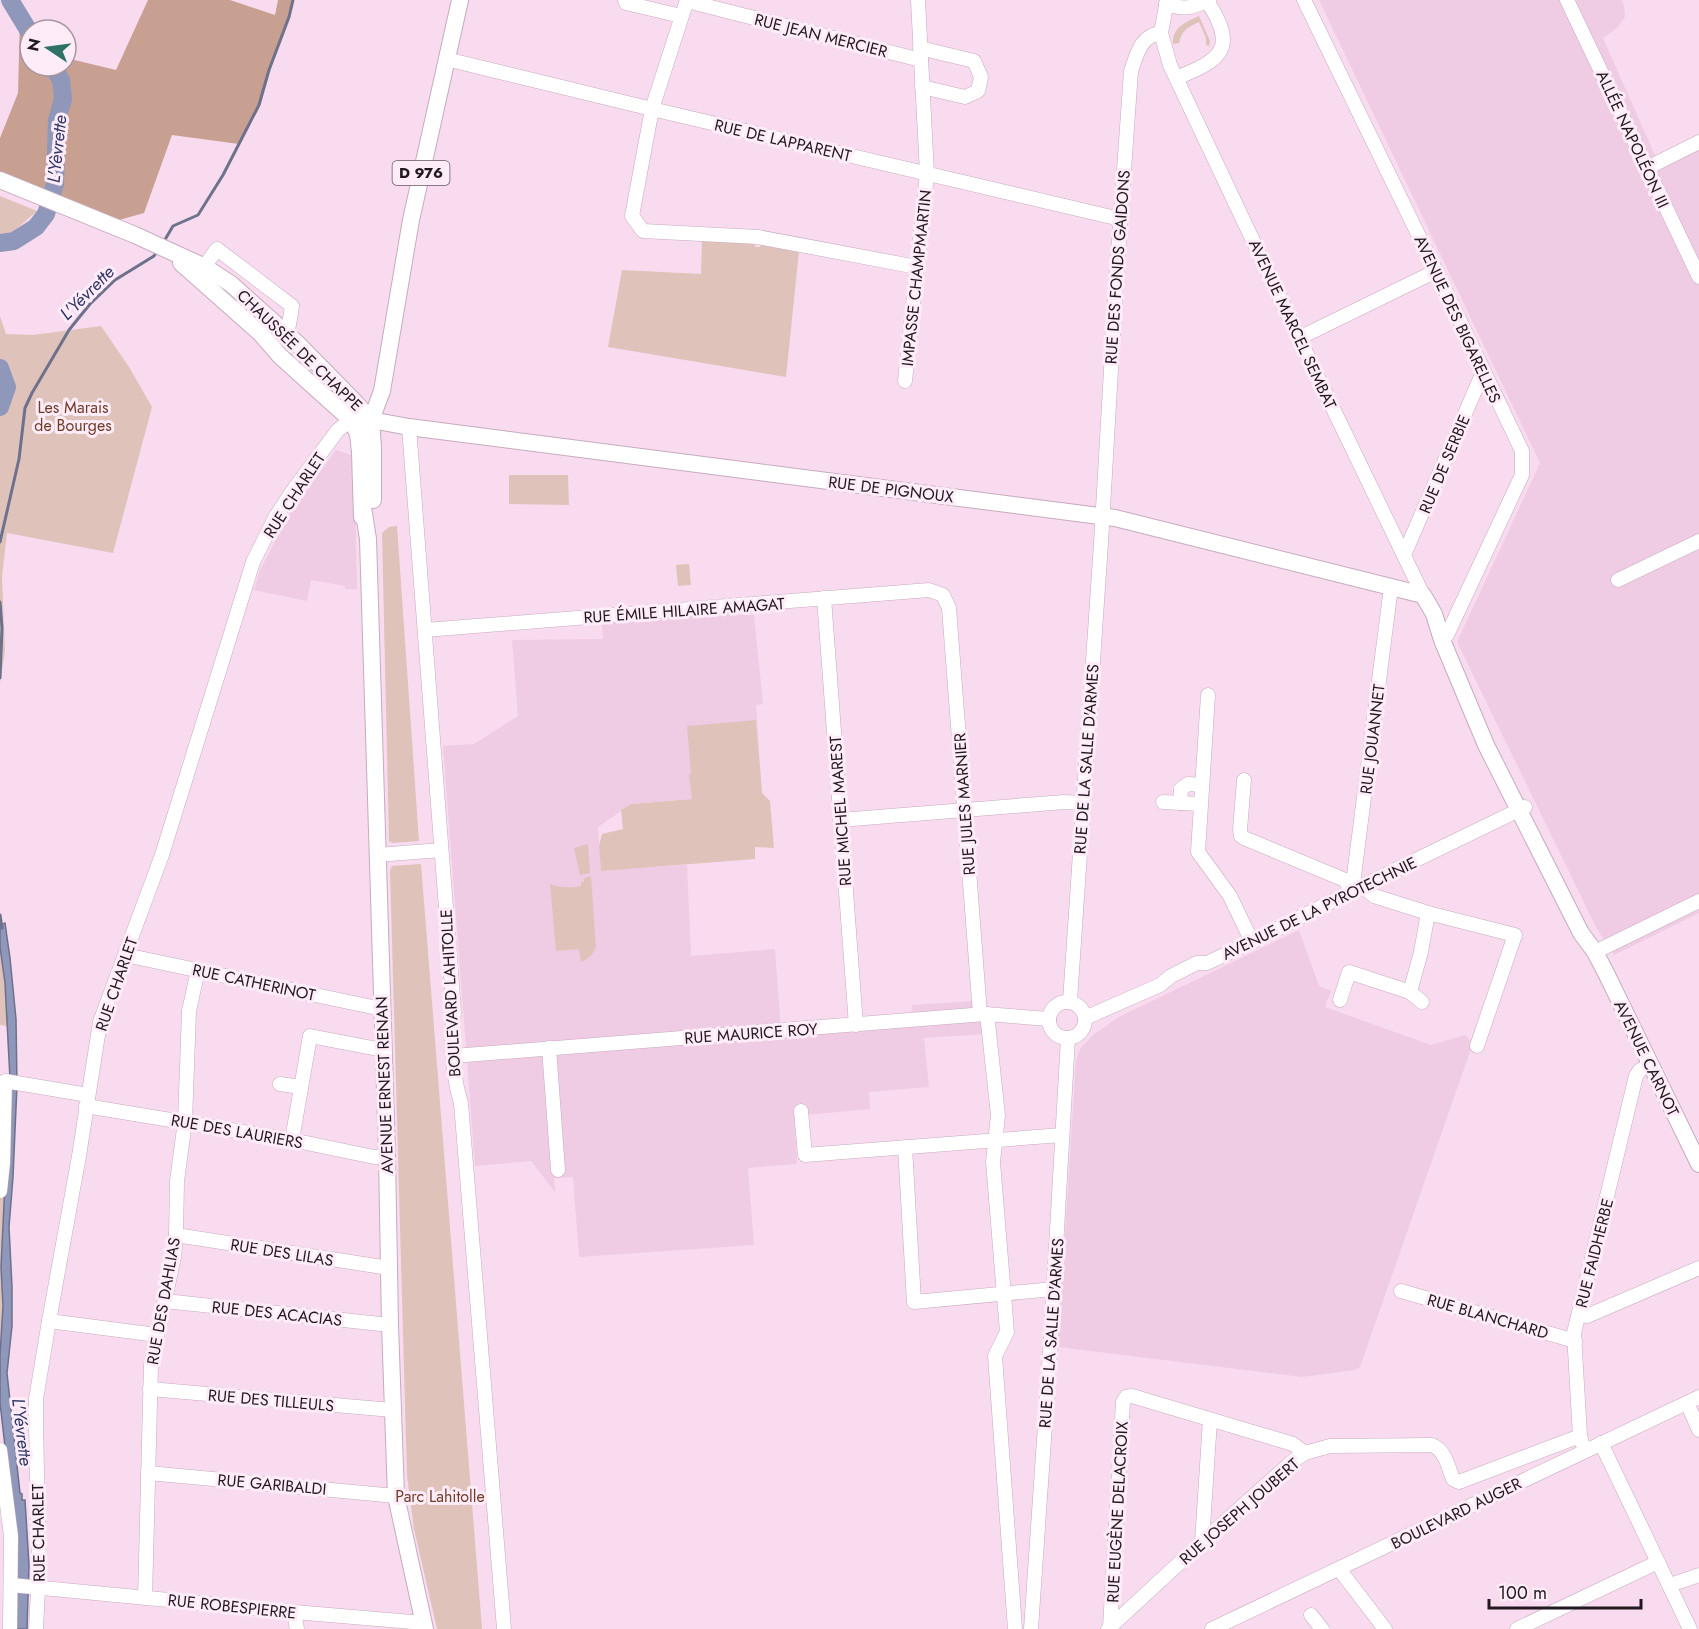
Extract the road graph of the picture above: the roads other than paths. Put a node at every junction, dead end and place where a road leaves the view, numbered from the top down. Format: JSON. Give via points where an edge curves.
{"nodes":[{"id":1,"x":460,"y":0,"type":"edge"},
{"id":2,"x":625,"y":0,"type":"edge"},
{"id":3,"x":687,"y":0,"type":"edge"},
{"id":4,"x":918,"y":0,"type":"edge"},
{"id":5,"x":1304,"y":0,"type":"edge"},
{"id":6,"x":1567,"y":0,"type":"edge"},
{"id":7,"x":1165,"y":1,"type":"edge"},
{"id":8,"x":1208,"y":1,"type":"edge"},
{"id":9,"x":681,"y":16,"type":"junction"},
{"id":10,"x":1161,"y":33,"type":"junction"},
{"id":11,"x":921,"y":54,"type":"junction"},
{"id":12,"x":446,"y":59,"type":"junction"},
{"id":13,"x":1178,"y":82,"type":"junction"},
{"id":14,"x":922,"y":87,"type":"junction"},
{"id":15,"x":652,"y":109,"type":"junction"},
{"id":16,"x":1699,"y":142,"type":"edge"},
{"id":17,"x":1647,"y":168,"type":"junction"},
{"id":18,"x":927,"y":174,"type":"junction"},
{"id":19,"x":0,"y":180,"type":"edge"},
{"id":20,"x":1120,"y":219,"type":"junction"},
{"id":21,"x":917,"y":267,"type":"junction"},
{"id":22,"x":1436,"y":271,"type":"junction"},
{"id":23,"x":201,"y":272,"type":"junction"},
{"id":24,"x":1699,"y":277,"type":"edge"},
{"id":25,"x":283,"y":331,"type":"junction"},
{"id":26,"x":260,"y":333,"type":"junction"},
{"id":27,"x":1299,"y":338,"type":"junction"},
{"id":28,"x":1483,"y":372,"type":"junction"},
{"id":29,"x":905,"y":381,"type":"dead end"},
{"id":30,"x":370,"y":420,"type":"junction"},
{"id":31,"x":355,"y":427,"type":"junction"},
{"id":32,"x":409,"y":427,"type":"junction"},
{"id":33,"x":1102,"y":516,"type":"junction"},
{"id":34,"x":368,"y":539,"type":"junction"},
{"id":35,"x":1699,"y":541,"type":"edge"},
{"id":36,"x":1404,"y":555,"type":"junction"},
{"id":37,"x":1618,"y":580,"type":"dead end"},
{"id":38,"x":1391,"y":587,"type":"junction"},
{"id":39,"x":943,"y":595,"type":"joint"},
{"id":40,"x":1423,"y":595,"type":"junction"},
{"id":41,"x":824,"y":598,"type":"junction"},
{"id":42,"x":425,"y":630,"type":"junction"},
{"id":43,"x":1445,"y":637,"type":"junction"},
{"id":44,"x":1208,"y":695,"type":"dead end"},
{"id":45,"x":1244,"y":780,"type":"dead end"},
{"id":46,"x":1202,"y":785,"type":"junction"},
{"id":47,"x":1163,"y":802,"type":"dead end"},
{"id":48,"x":1083,"y":803,"type":"junction"},
{"id":49,"x":1180,"y":803,"type":"junction"},
{"id":50,"x":1200,"y":804,"type":"junction"},
{"id":51,"x":1522,"y":808,"type":"junction"},
{"id":52,"x":964,"y":810,"type":"junction"},
{"id":53,"x":840,"y":820,"type":"junction"},
{"id":54,"x":441,"y":850,"type":"junction"},
{"id":55,"x":377,"y":855,"type":"junction"},
{"id":56,"x":1358,"y":888,"type":"junction"},
{"id":57,"x":1699,"y":901,"type":"edge"},
{"id":58,"x":1428,"y":913,"type":"junction"},
{"id":59,"x":1252,"y":942,"type":"junction"},
{"id":60,"x":1595,"y":952,"type":"junction"},
{"id":61,"x":125,"y":955,"type":"junction"},
{"id":62,"x":198,"y":970,"type":"junction"},
{"id":63,"x":1410,"y":992,"type":"junction"},
{"id":64,"x":1340,"y":1000,"type":"dead end"},
{"id":65,"x":1070,"y":1001,"type":"junction"},
{"id":66,"x":1422,"y":1002,"type":"dead end"},
{"id":67,"x":382,"y":1009,"type":"junction"},
{"id":68,"x":983,"y":1014,"type":"junction"},
{"id":69,"x":1085,"y":1018,"type":"junction"},
{"id":70,"x":1049,"y":1019,"type":"junction"},
{"id":71,"x":856,"y":1024,"type":"junction"},
{"id":72,"x":1068,"y":1038,"type":"junction"},
{"id":73,"x":1477,"y":1046,"type":"dead end"},
{"id":74,"x":549,"y":1048,"type":"junction"},
{"id":75,"x":383,"y":1050,"type":"junction"},
{"id":76,"x":453,"y":1056,"type":"junction"},
{"id":77,"x":1651,"y":1065,"type":"junction"},
{"id":78,"x":280,"y":1084,"type":"dead end"},
{"id":79,"x":301,"y":1087,"type":"junction"},
{"id":80,"x":87,"y":1101,"type":"junction"},
{"id":81,"x":801,"y":1111,"type":"dead end"},
{"id":82,"x":185,"y":1121,"type":"junction"},
{"id":83,"x":1062,"y":1135,"type":"junction"},
{"id":84,"x":292,"y":1140,"type":"junction"},
{"id":85,"x":995,"y":1140,"type":"junction"},
{"id":86,"x":905,"y":1147,"type":"junction"},
{"id":87,"x":387,"y":1156,"type":"junction"},
{"id":88,"x":1699,"y":1164,"type":"edge"},
{"id":89,"x":558,"y":1170,"type":"dead end"},
{"id":90,"x":0,"y":1191,"type":"edge"},
{"id":91,"x":176,"y":1235,"type":"junction"},
{"id":92,"x":389,"y":1268,"type":"junction"},
{"id":93,"x":1699,"y":1268,"type":"edge"},
{"id":94,"x":1054,"y":1289,"type":"junction"},
{"id":95,"x":1401,"y":1291,"type":"dead end"},
{"id":96,"x":1004,"y":1294,"type":"junction"},
{"id":97,"x":165,"y":1301,"type":"junction"},
{"id":98,"x":1579,"y":1314,"type":"junction"},
{"id":99,"x":49,"y":1321,"type":"junction"},
{"id":100,"x":390,"y":1325,"type":"junction"},
{"id":101,"x":157,"y":1335,"type":"junction"},
{"id":102,"x":1575,"y":1341,"type":"junction"},
{"id":103,"x":150,"y":1389,"type":"junction"},
{"id":104,"x":1693,"y":1400,"type":"edge"},
{"id":105,"x":392,"y":1410,"type":"junction"},
{"id":106,"x":1210,"y":1420,"type":"junction"},
{"id":107,"x":1699,"y":1430,"type":"edge"},
{"id":108,"x":1580,"y":1436,"type":"junction"},
{"id":109,"x":1601,"y":1443,"type":"junction"},
{"id":110,"x":0,"y":1450,"type":"edge"},
{"id":111,"x":1585,"y":1450,"type":"junction"},
{"id":112,"x":1305,"y":1453,"type":"junction"},
{"id":113,"x":148,"y":1473,"type":"junction"},
{"id":114,"x":396,"y":1496,"type":"junction"},
{"id":115,"x":1202,"y":1542,"type":"junction"},
{"id":116,"x":1658,"y":1562,"type":"junction"},
{"id":117,"x":1339,"y":1569,"type":"junction"},
{"id":118,"x":1699,"y":1575,"type":"edge"},
{"id":119,"x":12,"y":1585,"type":"junction"},
{"id":120,"x":1670,"y":1585,"type":"junction"},
{"id":121,"x":35,"y":1588,"type":"junction"},
{"id":122,"x":145,"y":1598,"type":"junction"},
{"id":123,"x":294,"y":1612,"type":"junction"},
{"id":124,"x":1311,"y":1615,"type":"dead end"},
{"id":125,"x":425,"y":1626,"type":"edge"},
{"id":126,"x":1109,"y":1628,"type":"edge"},
{"id":127,"x":10,"y":1629,"type":"edge"},
{"id":128,"x":36,"y":1629,"type":"edge"},
{"id":129,"x":297,"y":1629,"type":"edge"},
{"id":130,"x":504,"y":1629,"type":"edge"},
{"id":131,"x":1015,"y":1629,"type":"edge"},
{"id":132,"x":1031,"y":1629,"type":"edge"},
{"id":133,"x":1212,"y":1629,"type":"edge"},
{"id":134,"x":1322,"y":1629,"type":"edge"},
{"id":135,"x":1385,"y":1629,"type":"edge"},
{"id":136,"x":1517,"y":1629,"type":"edge"},
{"id":137,"x":1690,"y":1629,"type":"edge"}],
"edges":[{"from":1,"to":12,"type":"main road","number":"D 976"},
{"from":2,"to":9,"type":"street"},
{"from":3,"to":9,"type":"street"},
{"from":3,"to":11,"type":"street","name":"RUE JEAN MERCIER"},
{"from":4,"to":11,"type":"street","name":"IMPASSE CHAMPMARTIN"},
{"from":5,"to":22,"type":"street","name":"AVENUE DES BIGARELLES"},
{"from":6,"to":17,"type":"street","name":"ALLÉE NAPOLÉON III"},
{"from":7,"to":8,"type":"street","via":[[1182,9]]},
{"from":7,"to":10,"type":"street","name":"AVENUE MARCEL SEMBAT"},
{"from":8,"to":13,"type":"street","via":[[1222,31],[1221,50],[1214,60]]},
{"from":9,"to":15,"type":"street"},
{"from":10,"to":13,"type":"street","name":"AVENUE MARCEL SEMBAT"},
{"from":10,"to":20,"type":"street","name":"RUE DES FONDS GAIDONS","via":[[1149,36],[1141,44],[1131,70]]},
{"from":11,"to":14,"type":"street","name":"IMPASSE CHAMPMARTIN"},
{"from":11,"to":14,"type":"street","name":"RUE JEAN MERCIER","via":[[974,61],[981,77],[978,91],[965,98]]},
{"from":12,"to":15,"type":"street","name":"RUE DE LAPPARENT"},
{"from":12,"to":30,"type":"main road","number":"D 976","via":[[409,231],[382,391]]},
{"from":13,"to":27,"type":"street","name":"AVENUE MARCEL SEMBAT"},
{"from":14,"to":18,"type":"street","name":"IMPASSE CHAMPMARTIN"},
{"from":15,"to":18,"type":"street","name":"RUE DE LAPPARENT"},
{"from":15,"to":21,"type":"street","via":[[632,216],[643,231],[758,237]]},
{"from":16,"to":17,"type":"street"},
{"from":17,"to":24,"type":"street","name":"ALLÉE NAPOLÉON III"},
{"from":18,"to":20,"type":"street","name":"RUE DE LAPPARENT"},
{"from":18,"to":21,"type":"street","name":"IMPASSE CHAMPMARTIN"},
{"from":19,"to":23,"type":"main road","name":"CHAUSSÉE DE CHAPPE","via":[[150,241]]},
{"from":20,"to":33,"type":"street","name":"RUE DES FONDS GAIDONS"},
{"from":21,"to":29,"type":"street","name":"IMPASSE CHAMPMARTIN"},
{"from":22,"to":27,"type":"street"},
{"from":22,"to":28,"type":"street","name":"AVENUE DES BIGARELLES"},
{"from":23,"to":25,"type":"main road","name":"CHAUSSÉE DE CHAPPE","via":[[231,284]]},
{"from":23,"to":25,"type":"street","via":[[217,249],[291,306]]},
{"from":23,"to":26,"type":"main road","name":"CHAUSSÉE DE CHAPPE"},
{"from":25,"to":30,"type":"main road","name":"CHAUSSÉE DE CHAPPE"},
{"from":26,"to":30,"type":"main road","name":"CHAUSSÉE DE CHAPPE","via":[[278,342],[347,406]]},
{"from":26,"to":31,"type":"main road","name":"CHAUSSÉE DE CHAPPE"},
{"from":27,"to":36,"type":"street","name":"AVENUE MARCEL SEMBAT"},
{"from":28,"to":36,"type":"street","name":"RUE DE SERBIE"},
{"from":28,"to":43,"type":"street","name":"AVENUE DES BIGARELLES","via":[[1522,452],[1522,475]]},
{"from":30,"to":31,"type":"main road"},
{"from":30,"to":32,"type":"main road","name":"RUE DE PIGNOUX"},
{"from":30,"to":34,"type":"main road","name":"AVENUE ERNEST RENAN","via":[[373,495]]},
{"from":31,"to":34,"type":"main road","name":"AVENUE ERNEST RENAN","via":[[362,534]]},
{"from":31,"to":61,"type":"street","name":"RUE CHARLET","via":[[338,430],[276,516],[253,562],[182,795]]},
{"from":32,"to":33,"type":"main road","name":"RUE DE PIGNOUX"},
{"from":32,"to":42,"type":"street","name":"BOULEVARD LAHITOLLE"},
{"from":33,"to":38,"type":"main road","name":"RUE DE PIGNOUX"},
{"from":33,"to":48,"type":"street","name":"RUE DE LA SALLE D'ARMES"},
{"from":34,"to":55,"type":"main road","name":"AVENUE ERNEST RENAN"},
{"from":35,"to":37,"type":"street"},
{"from":36,"to":40,"type":"street","name":"AVENUE MARCEL SEMBAT"},
{"from":38,"to":40,"type":"main road","name":"RUE DE PIGNOUX"},
{"from":38,"to":56,"type":"street","name":"RUE JOUANNET"},
{"from":39,"to":41,"type":"street","name":"RUE ÉMILE HILAIRE AMAGAT","via":[[929,590]]},
{"from":39,"to":52,"type":"street","name":"RUE JULES MARNIER","via":[[949,608]]},
{"from":40,"to":43,"type":"main road","name":"AVENUE MARCEL SEMBAT"},
{"from":41,"to":42,"type":"street","name":"RUE ÉMILE HILAIRE AMAGAT"},
{"from":41,"to":53,"type":"street","name":"RUE MICHEL MAREST"},
{"from":42,"to":54,"type":"street","name":"BOULEVARD LAHITOLLE"},
{"from":43,"to":51,"type":"main road","name":"AVENUE MARCEL SEMBAT","via":[[1486,745]]},
{"from":44,"to":46,"type":"street"},
{"from":45,"to":56,"type":"street","via":[[1241,836]]},
{"from":46,"to":49,"type":"street","via":[[1188,784],[1181,789]]},
{"from":46,"to":50,"type":"street"},
{"from":47,"to":49,"type":"street"},
{"from":48,"to":52,"type":"street"},
{"from":48,"to":65,"type":"street","name":"RUE DE LA SALLE D'ARMES"},
{"from":49,"to":50,"type":"street"},
{"from":50,"to":59,"type":"street","via":[[1198,852],[1230,896]]},
{"from":51,"to":56,"type":"street","name":"AVENUE DE LA PYROTECHNIE"},
{"from":51,"to":60,"type":"main road","name":"AVENUE CARNOT","via":[[1581,933]]},
{"from":52,"to":53,"type":"street"},
{"from":52,"to":68,"type":"street","name":"RUE JULES MARNIER"},
{"from":53,"to":71,"type":"street","name":"RUE MICHEL MAREST"},
{"from":54,"to":55,"type":"street"},
{"from":54,"to":76,"type":"street","name":"BOULEVARD LAHITOLLE","via":[[454,1012]]},
{"from":55,"to":67,"type":"main road","name":"AVENUE ERNEST RENAN"},
{"from":56,"to":58,"type":"street","via":[[1374,897]]},
{"from":56,"to":59,"type":"street","name":"AVENUE DE LA PYROTECHNIE"},
{"from":57,"to":60,"type":"street"},
{"from":58,"to":63,"type":"street"},
{"from":58,"to":73,"type":"street","via":[[1515,935]]},
{"from":59,"to":69,"type":"street","name":"AVENUE DE LA PYROTECHNIE","via":[[1206,963],[1197,963],[1160,985]]},
{"from":60,"to":77,"type":"main road","name":"AVENUE CARNOT"},
{"from":61,"to":62,"type":"street","name":"RUE CATHERINOT"},
{"from":61,"to":80,"type":"street","name":"RUE CHARLET","via":[[100,1022]]},
{"from":62,"to":67,"type":"street","name":"RUE CATHERINOT"},
{"from":62,"to":82,"type":"street","name":"RUE DES DAHLIAS","via":[[189,1011]]},
{"from":63,"to":64,"type":"street","via":[[1348,972]]},
{"from":63,"to":66,"type":"street"},
{"from":65,"to":69,"type":"street","via":[[1078,1004]]},
{"from":65,"to":70,"type":"street","via":[[1052,1009]]},
{"from":67,"to":75,"type":"main road","name":"AVENUE ERNEST RENAN"},
{"from":68,"to":70,"type":"street","name":"RUE MAURICE ROY"},
{"from":68,"to":71,"type":"street","name":"RUE MAURICE ROY"},
{"from":68,"to":85,"type":"street","name":"RUE JULES MARNIER","via":[[998,1115]]},
{"from":69,"to":72,"type":"street","via":[[1080,1032]]},
{"from":70,"to":72,"type":"street","via":[[1054,1032]]},
{"from":71,"to":74,"type":"street","name":"RUE MAURICE ROY"},
{"from":72,"to":83,"type":"street","name":"RUE DE LA SALLE D'ARMES"},
{"from":74,"to":76,"type":"street","name":"RUE MAURICE ROY"},
{"from":74,"to":89,"type":"street"},
{"from":75,"to":79,"type":"street","via":[[310,1036]]},
{"from":75,"to":87,"type":"main road","name":"AVENUE ERNEST RENAN"},
{"from":76,"to":130,"type":"street","name":"BOULEVARD LAHITOLLE","via":[[461,1103]]},
{"from":77,"to":88,"type":"main road","name":"AVENUE CARNOT"},
{"from":77,"to":98,"type":"street","name":"RUE FAIDHERBE","via":[[1636,1076]]},
{"from":78,"to":79,"type":"street"},
{"from":79,"to":84,"type":"street"},
{"from":80,"to":82,"type":"street","name":"RUE DES LAURIERS"},
{"from":80,"to":90,"type":"street","name":"RUE DES LAURIERS","via":[[11,1082]]},
{"from":80,"to":99,"type":"street","name":"RUE CHARLET"},
{"from":81,"to":86,"type":"street","via":[[805,1155]]},
{"from":82,"to":84,"type":"street","name":"RUE DES LAURIERS"},
{"from":82,"to":91,"type":"street","name":"RUE DES DAHLIAS","via":[[177,1181]]},
{"from":83,"to":85,"type":"street"},
{"from":83,"to":94,"type":"street","name":"RUE DE LA SALLE D'ARMES"},
{"from":84,"to":87,"type":"street","name":"RUE DES LAURIERS","via":[[374,1157]]},
{"from":85,"to":86,"type":"street"},
{"from":85,"to":96,"type":"street","name":"RUE JULES MARNIER","via":[[993,1162]]},
{"from":86,"to":96,"type":"street","via":[[914,1302]]},
{"from":87,"to":92,"type":"main road","name":"AVENUE ERNEST RENAN"},
{"from":91,"to":92,"type":"street","name":"RUE DES LILAS"},
{"from":91,"to":97,"type":"street","name":"RUE DES DAHLIAS"},
{"from":92,"to":100,"type":"main road","name":"AVENUE ERNEST RENAN"},
{"from":93,"to":98,"type":"street","via":[[1587,1316]]},
{"from":94,"to":96,"type":"street"},
{"from":94,"to":132,"type":"street","name":"RUE DE LA SALLE D'ARMES"},
{"from":95,"to":102,"type":"street","name":"RUE BLANCHARD"},
{"from":96,"to":131,"type":"street","name":"RUE JULES MARNIER","via":[[1007,1332],[995,1356]]},
{"from":97,"to":100,"type":"street","name":"RUE DES ACACIAS"},
{"from":97,"to":101,"type":"street","name":"RUE DES DAHLIAS"},
{"from":98,"to":102,"type":"street","name":"RUE FAIDHERBE"},
{"from":99,"to":101,"type":"street"},
{"from":99,"to":121,"type":"street","name":"RUE CHARLET","via":[[36,1399]]},
{"from":100,"to":105,"type":"main road","name":"AVENUE ERNEST RENAN"},
{"from":101,"to":103,"type":"street","name":"RUE DES DAHLIAS"},
{"from":102,"to":108,"type":"street","name":"RUE FAIDHERBE"},
{"from":103,"to":105,"type":"street","name":"RUE DES TILLEULS"},
{"from":103,"to":113,"type":"street","name":"RUE DES DAHLIAS"},
{"from":104,"to":107,"type":"street"},
{"from":104,"to":109,"type":"street","name":"BOULEVARD AUGER"},
{"from":105,"to":114,"type":"main road","name":"AVENUE ERNEST RENAN"},
{"from":106,"to":112,"type":"street","via":[[1293,1444]]},
{"from":106,"to":115,"type":"street"},
{"from":106,"to":126,"type":"street","name":"RUE EUGÈNE DELACROIX","via":[[1132,1396],[1123,1402]]},
{"from":108,"to":111,"type":"street","name":"RUE FAIDHERBE"},
{"from":108,"to":112,"type":"street","name":"RUE JOSEPH JOUBERT","via":[[1459,1482],[1453,1479],[1442,1452],[1432,1445],[1330,1446]]},
{"from":109,"to":111,"type":"street","name":"BOULEVARD AUGER"},
{"from":109,"to":116,"type":"street"},
{"from":110,"to":119,"type":"street","via":[[11,1536]]},
{"from":111,"to":117,"type":"street","name":"BOULEVARD AUGER"},
{"from":112,"to":115,"type":"street","name":"RUE JOSEPH JOUBERT"},
{"from":113,"to":114,"type":"street","name":"RUE GARIBALDI"},
{"from":113,"to":122,"type":"street","name":"RUE DES DAHLIAS"},
{"from":114,"to":125,"type":"main road","name":"AVENUE ERNEST RENAN"},
{"from":115,"to":126,"type":"street","name":"RUE JOSEPH JOUBERT"},
{"from":116,"to":120,"type":"street"},
{"from":116,"to":136,"type":"street"},
{"from":117,"to":133,"type":"street","name":"BOULEVARD AUGER"},
{"from":117,"to":135,"type":"street"},
{"from":118,"to":120,"type":"street"},
{"from":119,"to":121,"type":"street","name":"RUE ROBESPIERRE"},
{"from":119,"to":127,"type":"street"},
{"from":120,"to":137,"type":"street"},
{"from":121,"to":122,"type":"street","name":"RUE ROBESPIERRE"},
{"from":121,"to":128,"type":"street","name":"RUE CHARLET"},
{"from":122,"to":123,"type":"street","name":"RUE ROBESPIERRE"},
{"from":123,"to":125,"type":"street","name":"RUE ROBESPIERRE"},
{"from":123,"to":129,"type":"street"},
{"from":124,"to":134,"type":"street"}]}
